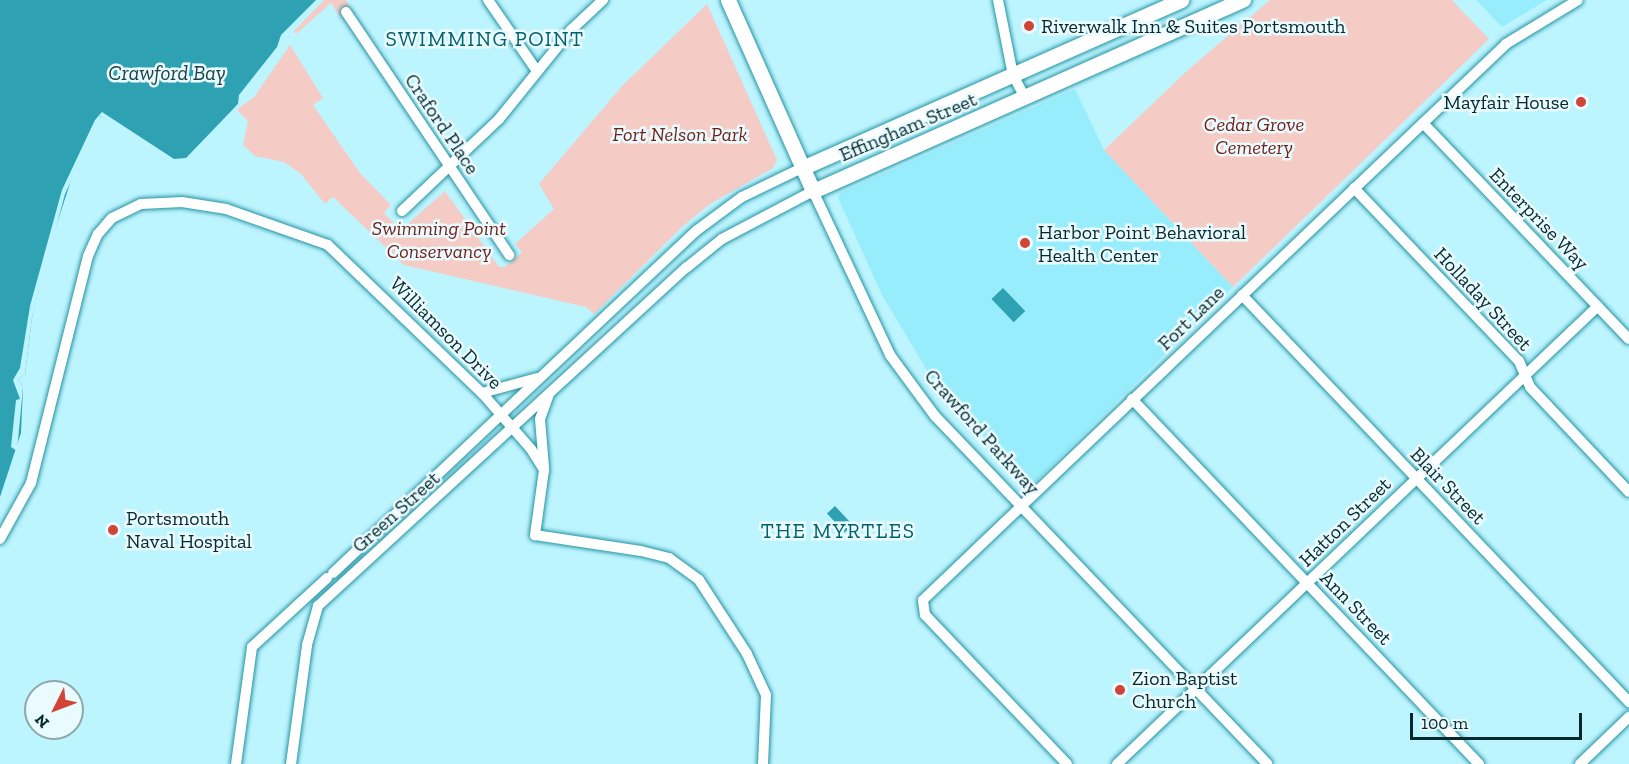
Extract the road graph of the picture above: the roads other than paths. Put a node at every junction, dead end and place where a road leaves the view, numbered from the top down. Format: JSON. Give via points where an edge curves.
{"nodes":[{"id":1,"x":488,"y":0,"type":"edge"},
{"id":2,"x":603,"y":0,"type":"edge"},
{"id":3,"x":728,"y":0,"type":"edge"},
{"id":4,"x":998,"y":0,"type":"edge"},
{"id":5,"x":1181,"y":0,"type":"edge"},
{"id":6,"x":1243,"y":0,"type":"edge"},
{"id":7,"x":1578,"y":0,"type":"edge"},
{"id":8,"x":346,"y":12,"type":"dead end"},
{"id":9,"x":537,"y":71,"type":"junction"},
{"id":10,"x":1013,"y":75,"type":"junction"},
{"id":11,"x":1026,"y":99,"type":"junction"},
{"id":12,"x":1423,"y":123,"type":"junction"},
{"id":13,"x":448,"y":168,"type":"junction"},
{"id":14,"x":802,"y":168,"type":"junction"},
{"id":15,"x":1354,"y":188,"type":"junction"},
{"id":16,"x":813,"y":191,"type":"junction"},
{"id":17,"x":402,"y":211,"type":"dead end"},
{"id":18,"x":509,"y":255,"type":"dead end"},
{"id":19,"x":1242,"y":295,"type":"junction"},
{"id":20,"x":1598,"y":306,"type":"junction"},
{"id":21,"x":602,"y":321,"type":"joint"},
{"id":22,"x":614,"y":333,"type":"joint"},
{"id":23,"x":1629,"y":339,"type":"edge"},
{"id":24,"x":1525,"y":376,"type":"junction"},
{"id":25,"x":540,"y":377,"type":"junction"},
{"id":26,"x":550,"y":391,"type":"junction"},
{"id":27,"x":482,"y":393,"type":"junction"},
{"id":28,"x":1132,"y":399,"type":"junction"},
{"id":29,"x":500,"y":413,"type":"junction"},
{"id":30,"x":514,"y":429,"type":"junction"},
{"id":31,"x":544,"y":470,"type":"junction"},
{"id":32,"x":1416,"y":479,"type":"junction"},
{"id":33,"x":1629,"y":492,"type":"edge"},
{"id":34,"x":1019,"y":507,"type":"junction"},
{"id":35,"x":0,"y":539,"type":"edge"},
{"id":36,"x":1307,"y":583,"type":"junction"},
{"id":37,"x":1196,"y":689,"type":"junction"},
{"id":38,"x":1629,"y":702,"type":"edge"},
{"id":39,"x":1629,"y":717,"type":"edge"},
{"id":40,"x":236,"y":764,"type":"edge"},
{"id":41,"x":291,"y":764,"type":"edge"},
{"id":42,"x":763,"y":764,"type":"edge"},
{"id":43,"x":1067,"y":764,"type":"edge"},
{"id":44,"x":1117,"y":764,"type":"edge"},
{"id":45,"x":1267,"y":764,"type":"edge"},
{"id":46,"x":1479,"y":764,"type":"edge"},
{"id":47,"x":1580,"y":764,"type":"edge"}],
"edges":[{"from":1,"to":9,"type":"street"},
{"from":2,"to":9,"type":"street"},
{"from":3,"to":14,"type":"main road","name":"Crawford Parkway"},
{"from":4,"to":10,"type":"street"},
{"from":5,"to":10,"type":"main road","name":"Effingham Street"},
{"from":6,"to":11,"type":"main road","name":"Effingham Street"},
{"from":7,"to":12,"type":"street","name":"Fort Lane","via":[[1506,44]]},
{"from":8,"to":13,"type":"street","name":"Craford Place"},
{"from":9,"to":13,"type":"street","via":[[500,119]]},
{"from":10,"to":11,"type":"street"},
{"from":10,"to":14,"type":"main road","name":"Effingham Street"},
{"from":11,"to":16,"type":"main road","name":"Effingham Street"},
{"from":12,"to":15,"type":"street","name":"Fort Lane"},
{"from":12,"to":20,"type":"street","name":"Enterprise Way"},
{"from":13,"to":17,"type":"street"},
{"from":13,"to":18,"type":"street","name":"Craford Place"},
{"from":14,"to":16,"type":"main road","name":"Crawford Parkway"},
{"from":14,"to":21,"type":"street","name":"Effingham Street","via":[[717,214]]},
{"from":15,"to":19,"type":"street","name":"Fort Lane"},
{"from":15,"to":24,"type":"street","name":"Holladay Street","via":[[1519,361]]},
{"from":16,"to":22,"type":"street","name":"Effingham Street","via":[[722,239]]},
{"from":16,"to":34,"type":"street","name":"Crawford Parkway","via":[[890,354],[935,416]]},
{"from":19,"to":28,"type":"street","name":"Fort Lane"},
{"from":19,"to":32,"type":"street","name":"Blair Street"},
{"from":20,"to":23,"type":"street","name":"Enterprise Way"},
{"from":20,"to":24,"type":"street","name":"Hatton Street"},
{"from":21,"to":25,"type":"street","name":"Green Street"},
{"from":22,"to":26,"type":"street","name":"Green Street"},
{"from":24,"to":32,"type":"street","name":"Hatton Street"},
{"from":24,"to":33,"type":"street","name":"Holladay Street","via":[[1530,387]]},
{"from":25,"to":27,"type":"street"},
{"from":25,"to":29,"type":"street","name":"Green Street"},
{"from":26,"to":30,"type":"street","name":"Green Street"},
{"from":26,"to":31,"type":"street","via":[[540,419]]},
{"from":27,"to":29,"type":"street","name":"Williamson Drive"},
{"from":27,"to":35,"type":"street","name":"Williamson Drive","via":[[345,259],[320,240],[226,209],[182,202],[141,204],[112,218],[93,243],[31,483]]},
{"from":28,"to":34,"type":"street","name":"Fort Lane"},
{"from":28,"to":36,"type":"street","name":"Ann Street"},
{"from":29,"to":30,"type":"street","name":"Williamson Drive"},
{"from":29,"to":40,"type":"street","name":"Green Street","via":[[252,647]]},
{"from":30,"to":31,"type":"street","name":"Williamson Drive"},
{"from":30,"to":41,"type":"street","name":"Green Street","via":[[318,606],[307,645]]},
{"from":31,"to":42,"type":"street","via":[[535,535],[669,558],[699,580],[712,596],[766,695]]},
{"from":32,"to":36,"type":"street","name":"Hatton Street"},
{"from":32,"to":38,"type":"street","name":"Blair Street"},
{"from":34,"to":37,"type":"street","name":"Crawford Parkway"},
{"from":34,"to":43,"type":"street","name":"Fort Lane","via":[[921,605],[925,615]]},
{"from":36,"to":37,"type":"street","name":"Hatton Street"},
{"from":36,"to":46,"type":"street","name":"Ann Street"},
{"from":37,"to":44,"type":"street","name":"Hatton Street"},
{"from":37,"to":45,"type":"street","name":"Crawford Parkway"},
{"from":39,"to":47,"type":"street"}]}
